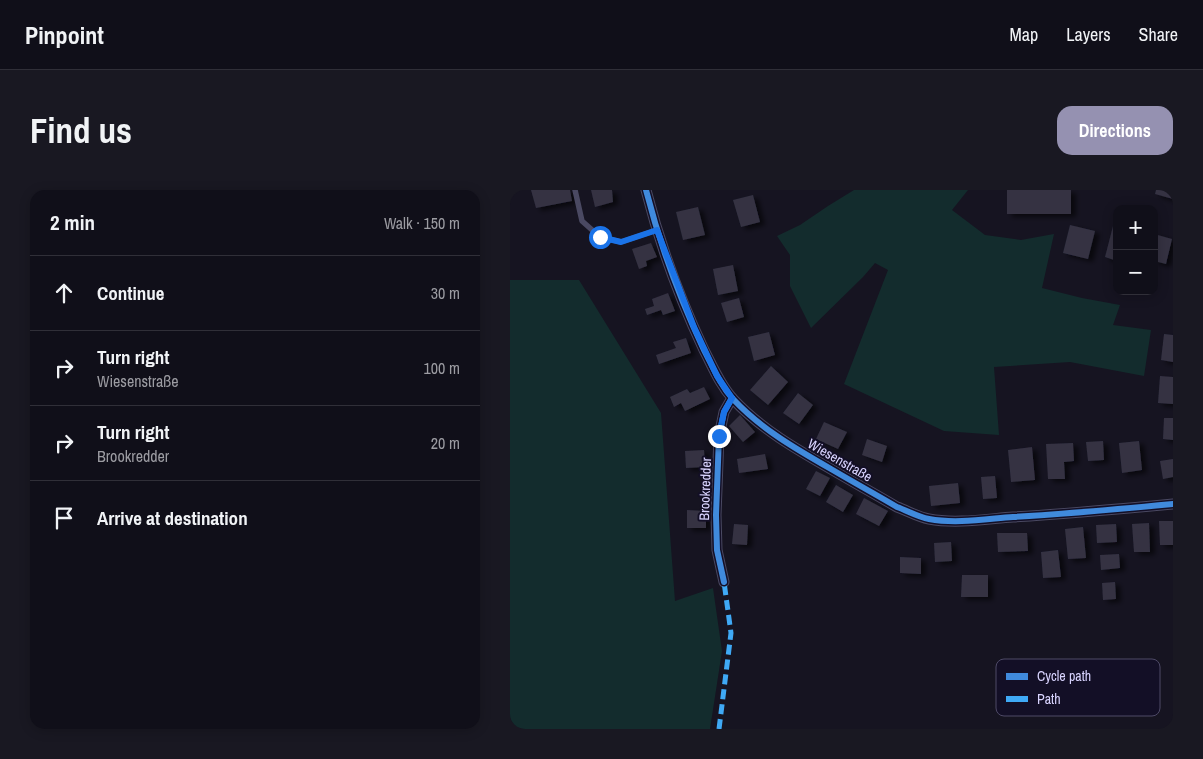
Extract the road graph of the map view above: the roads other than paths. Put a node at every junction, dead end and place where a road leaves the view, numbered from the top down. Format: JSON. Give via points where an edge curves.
{"nodes":[{"id":1,"x":575,"y":190,"type":"edge"},
{"id":2,"x":646,"y":190,"type":"edge"},
{"id":3,"x":657,"y":230,"type":"junction"},
{"id":4,"x":732,"y":398,"type":"junction"},
{"id":5,"x":1173,"y":504,"type":"edge"},
{"id":6,"x":724,"y":582,"type":"dead end"}],
"edges":[{"from":1,"to":3,"type":"lane","via":[[582,221],[600,237],[621,242]]},
{"from":2,"to":3,"type":"street","name":"Wiesenstraße"},
{"from":3,"to":4,"type":"street","name":"Wiesenstraße","via":[[694,327],[717,376]]},
{"from":4,"to":5,"type":"street","name":"Wiesenstraße","via":[[782,440],[897,507],[929,519],[965,521]]},
{"from":4,"to":6,"type":"street","name":"Brookredder","via":[[724,412],[719,436],[717,550]]}]}
